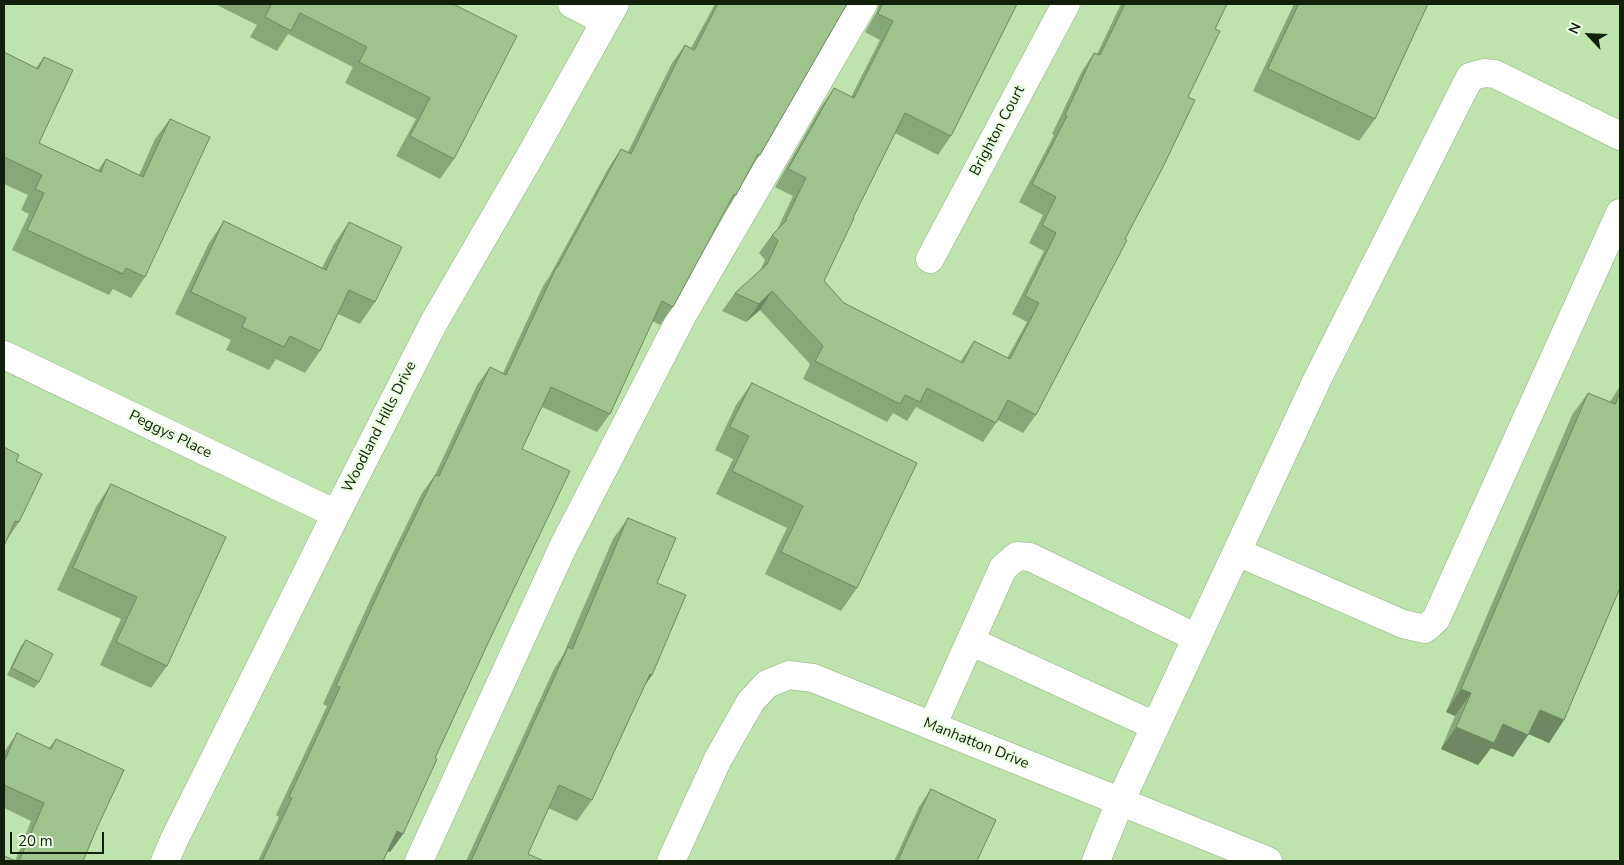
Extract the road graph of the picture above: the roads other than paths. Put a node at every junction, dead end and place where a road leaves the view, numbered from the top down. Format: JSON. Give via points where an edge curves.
{"nodes":[{"id":1,"x":572,"y":4,"type":"edge"},
{"id":2,"x":863,"y":4,"type":"edge"},
{"id":3,"x":1066,"y":4,"type":"edge"},
{"id":4,"x":610,"y":12,"type":"edge"},
{"id":5,"x":1620,"y":136,"type":"edge"},
{"id":6,"x":1620,"y":213,"type":"edge"},
{"id":7,"x":930,"y":259,"type":"dead end"},
{"id":8,"x":4,"y":355,"type":"edge"},
{"id":9,"x":336,"y":514,"type":"junction"},
{"id":10,"x":1237,"y":552,"type":"junction"},
{"id":11,"x":1197,"y":638,"type":"junction"},
{"id":12,"x":970,"y":641,"type":"junction"},
{"id":13,"x":932,"y":726,"type":"junction"},
{"id":14,"x":1155,"y":726,"type":"junction"},
{"id":15,"x":1120,"y":802,"type":"junction"},
{"id":16,"x":165,"y":861,"type":"edge"},
{"id":17,"x":419,"y":861,"type":"edge"},
{"id":18,"x":671,"y":861,"type":"edge"},
{"id":19,"x":1096,"y":861,"type":"edge"},
{"id":20,"x":1268,"y":861,"type":"edge"}],
"edges":[{"from":1,"to":4,"type":"street"},
{"from":2,"to":17,"type":"street","via":[[682,316],[563,547]]},
{"from":3,"to":7,"type":"street","name":"Brighton Court"},
{"from":4,"to":9,"type":"street","name":"Woodland Hills Drive","via":[[433,324]]},
{"from":5,"to":10,"type":"street","via":[[1495,74],[1470,77],[1318,378]]},
{"from":6,"to":10,"type":"street","via":[[1436,619],[1425,629],[1403,624]]},
{"from":8,"to":9,"type":"street","name":"Peggys Place"},
{"from":9,"to":16,"type":"street","name":"Woodland Hills Drive"},
{"from":10,"to":11,"type":"street"},
{"from":11,"to":12,"type":"street","via":[[1030,557],[1017,556],[1003,568]]},
{"from":11,"to":14,"type":"street"},
{"from":12,"to":13,"type":"street"},
{"from":12,"to":14,"type":"street"},
{"from":13,"to":15,"type":"street","name":"Manhatton Drive"},
{"from":13,"to":18,"type":"street","name":"Manhatton Drive","via":[[813,678],[789,675],[767,684],[750,701],[718,759]]},
{"from":14,"to":15,"type":"street"},
{"from":15,"to":19,"type":"street"},
{"from":15,"to":20,"type":"street","name":"Manhatton Drive"}]}
